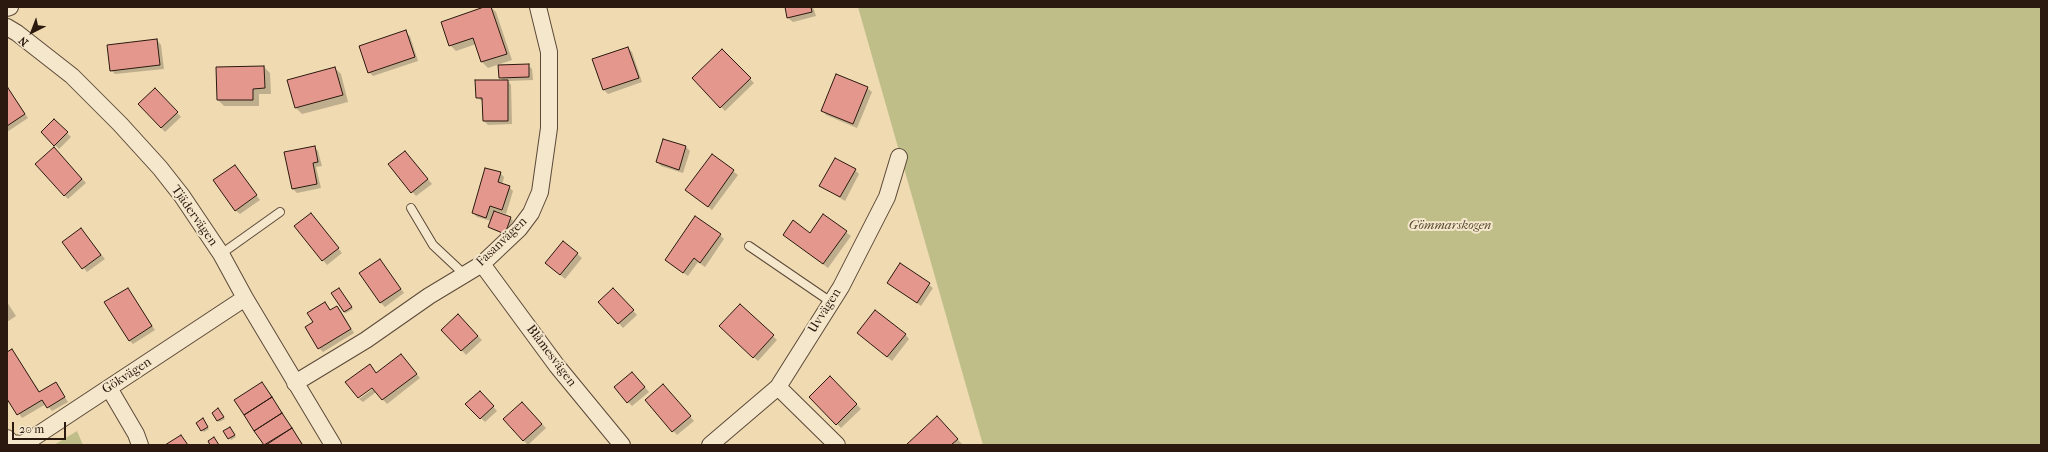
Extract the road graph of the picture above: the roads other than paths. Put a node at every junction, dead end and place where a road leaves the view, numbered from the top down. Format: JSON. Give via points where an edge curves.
{"nodes":[{"id":1,"x":10,"y":7,"type":"edge"},
{"id":2,"x":538,"y":7,"type":"edge"},
{"id":3,"x":7,"y":8,"type":"edge"},
{"id":4,"x":7,"y":27,"type":"edge"},
{"id":5,"x":898,"y":154,"type":"dead end"},
{"id":6,"x":411,"y":208,"type":"dead end"},
{"id":7,"x":280,"y":212,"type":"dead end"},
{"id":8,"x":749,"y":246,"type":"dead end"},
{"id":9,"x":221,"y":254,"type":"junction"},
{"id":10,"x":482,"y":264,"type":"junction"},
{"id":11,"x":465,"y":275,"type":"junction"},
{"id":12,"x":245,"y":298,"type":"junction"},
{"id":13,"x":831,"y":302,"type":"junction"},
{"id":14,"x":295,"y":384,"type":"junction"},
{"id":15,"x":778,"y":387,"type":"junction"},
{"id":16,"x":109,"y":388,"type":"junction"},
{"id":17,"x":7,"y":438,"type":"edge"},
{"id":18,"x":140,"y":445,"type":"edge"},
{"id":19,"x":333,"y":445,"type":"edge"},
{"id":20,"x":622,"y":445,"type":"edge"},
{"id":21,"x":710,"y":445,"type":"edge"},
{"id":22,"x":836,"y":445,"type":"edge"}],
"edges":[{"from":1,"to":3,"type":"street"},
{"from":2,"to":10,"type":"street","name":"Fasanvägen","via":[[549,52],[550,128],[540,192],[531,213],[519,229]]},
{"from":4,"to":9,"type":"street","name":"Tjädervägen","via":[[72,76],[120,124],[182,196]]},
{"from":5,"to":13,"type":"street","name":"Uvvägen","via":[[887,197]]},
{"from":6,"to":11,"type":"lane","via":[[433,245]]},
{"from":7,"to":9,"type":"lane"},
{"from":8,"to":13,"type":"lane"},
{"from":9,"to":12,"type":"street","name":"Tjädervägen"},
{"from":10,"to":11,"type":"street","name":"Fasanvägen"},
{"from":10,"to":20,"type":"street","name":"Blåmesvägen","via":[[557,366]]},
{"from":11,"to":14,"type":"street","name":"Fasanvägen"},
{"from":12,"to":14,"type":"street","name":"Tjädervägen"},
{"from":12,"to":16,"type":"street","name":"Gökvägen"},
{"from":13,"to":15,"type":"street","name":"Uvvägen"},
{"from":14,"to":19,"type":"street","name":"Tjädervägen"},
{"from":15,"to":21,"type":"street","name":"Uvvägen"},
{"from":15,"to":22,"type":"street"},
{"from":16,"to":17,"type":"street","name":"Gökvägen","via":[[22,444],[12,443]]},
{"from":16,"to":18,"type":"street"}]}
